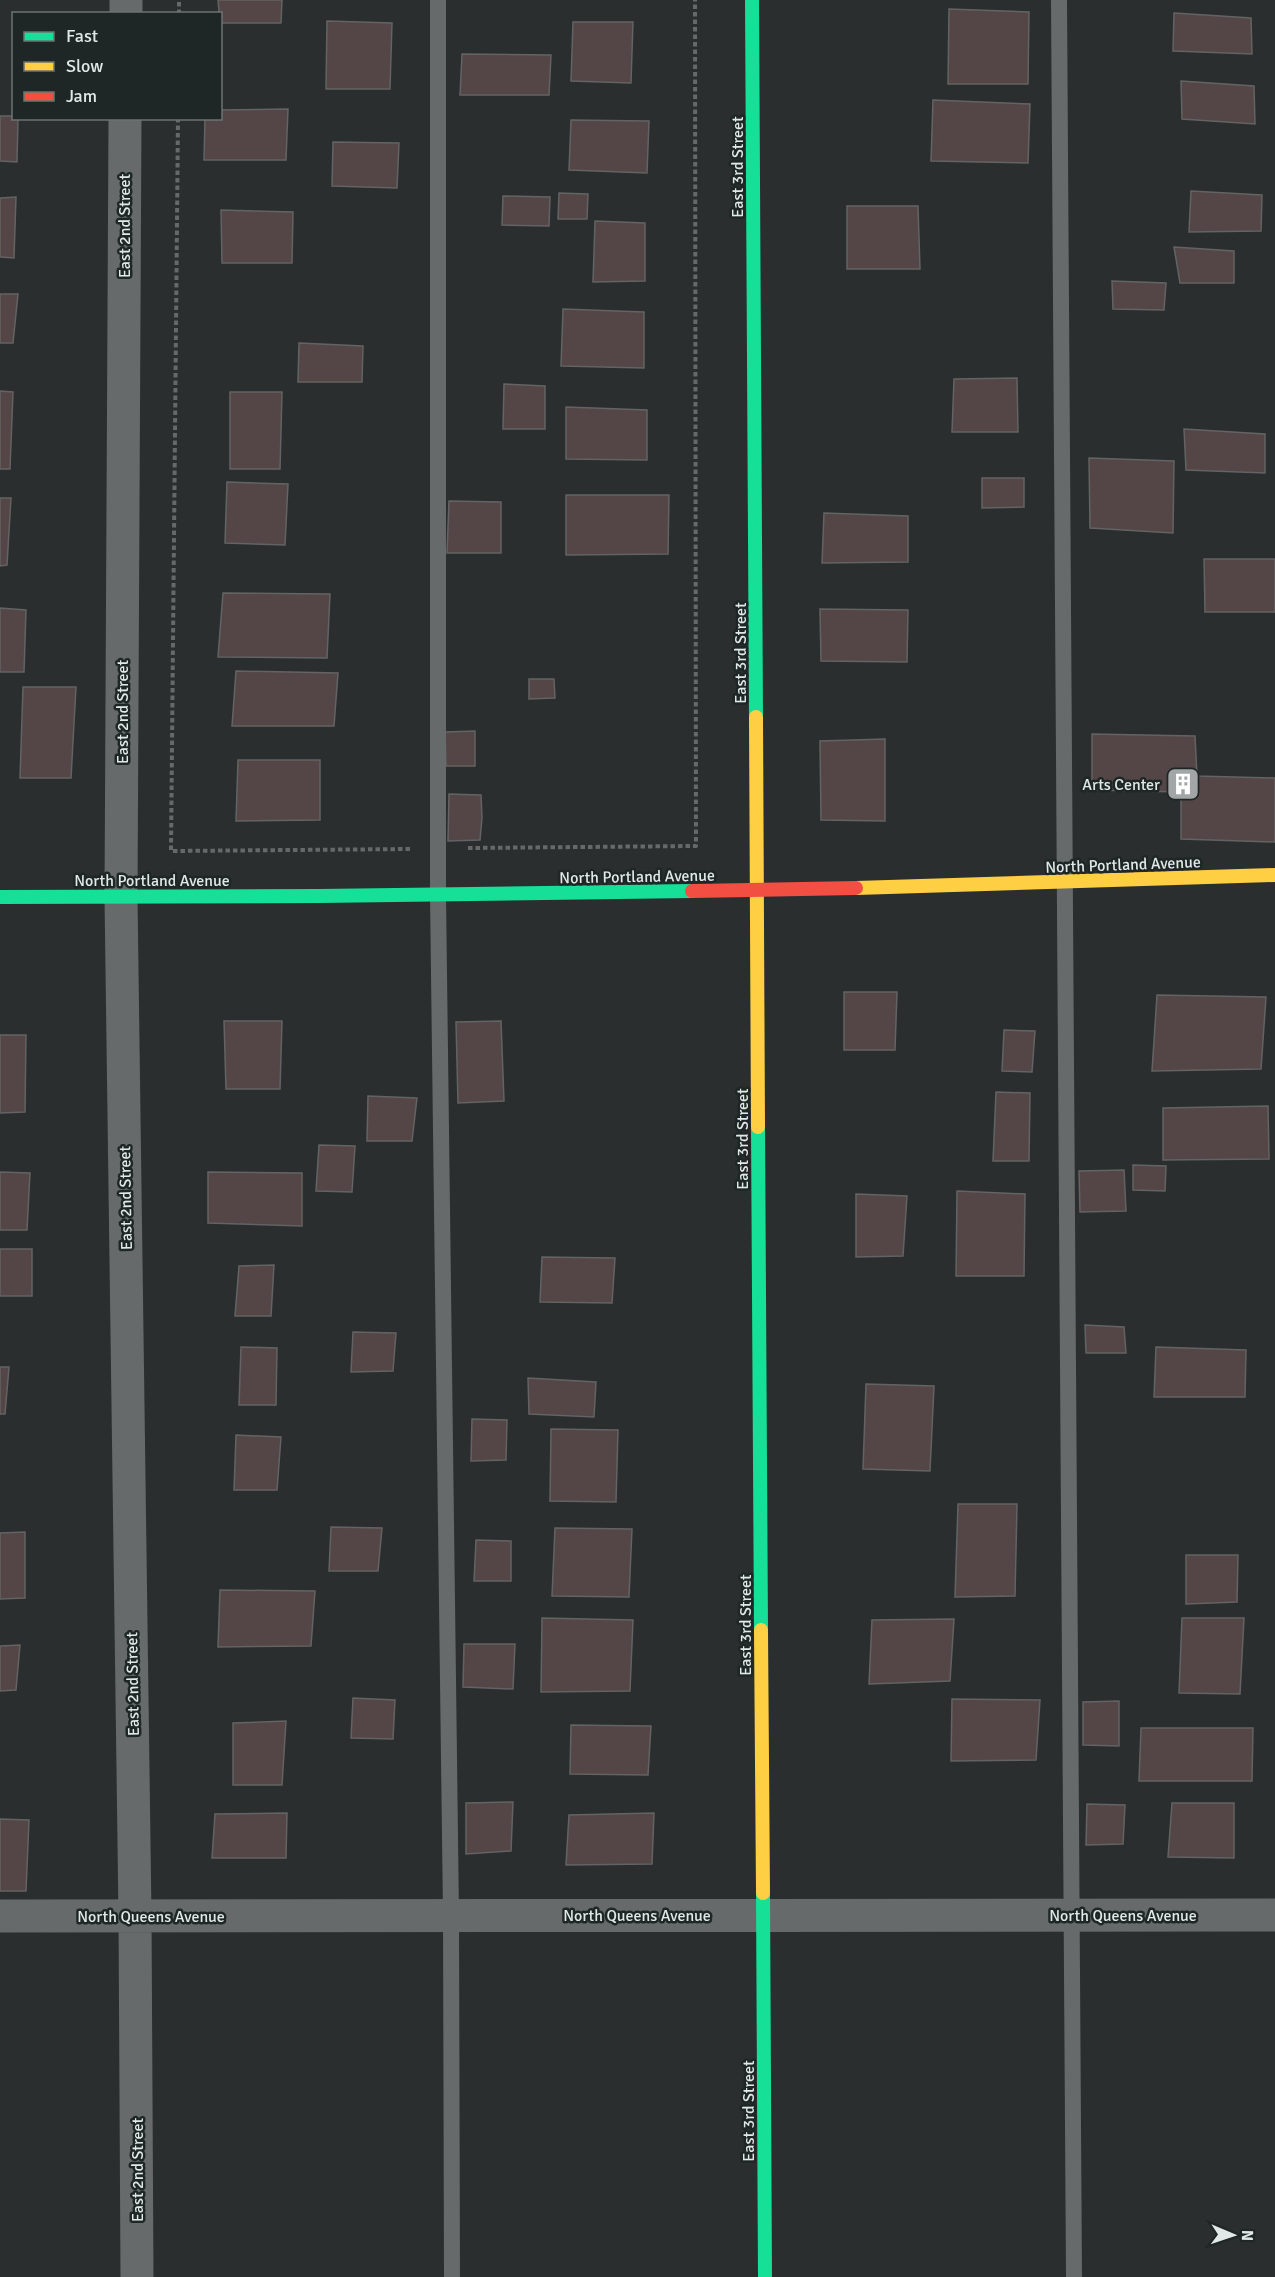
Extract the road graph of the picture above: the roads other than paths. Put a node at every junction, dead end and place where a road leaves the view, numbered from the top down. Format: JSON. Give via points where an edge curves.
{"nodes":[{"id":1,"x":438,"y":0,"type":"edge"},
{"id":2,"x":752,"y":0,"type":"edge"},
{"id":3,"x":1059,"y":0,"type":"edge"},
{"id":4,"x":125,"y":120,"type":"edge"},
{"id":5,"x":1275,"y":875,"type":"edge"},
{"id":6,"x":1066,"y":883,"type":"junction"},
{"id":7,"x":758,"y":890,"type":"junction"},
{"id":8,"x":438,"y":895,"type":"junction"},
{"id":9,"x":0,"y":897,"type":"edge"},
{"id":10,"x":121,"y":897,"type":"junction"},
{"id":11,"x":135,"y":1915,"type":"junction"},
{"id":12,"x":763,"y":1915,"type":"junction"},
{"id":13,"x":1073,"y":1915,"type":"junction"},
{"id":14,"x":1275,"y":1915,"type":"edge"},
{"id":15,"x":0,"y":1916,"type":"edge"},
{"id":16,"x":451,"y":1916,"type":"junction"},
{"id":17,"x":137,"y":2277,"type":"edge"},
{"id":18,"x":452,"y":2277,"type":"edge"},
{"id":19,"x":765,"y":2277,"type":"edge"},
{"id":20,"x":1074,"y":2277,"type":"edge"}],
"edges":[{"from":1,"to":8,"type":"lane"},
{"from":2,"to":7,"type":"street","name":"East 3rd Street"},
{"from":3,"to":6,"type":"lane"},
{"from":4,"to":10,"type":"street","name":"East 2nd Street"},
{"from":5,"to":6,"type":"street","name":"North Portland Avenue"},
{"from":6,"to":7,"type":"street","name":"North Portland Avenue"},
{"from":6,"to":13,"type":"lane"},
{"from":7,"to":8,"type":"street","name":"North Portland Avenue"},
{"from":7,"to":12,"type":"street","name":"East 3rd Street"},
{"from":8,"to":10,"type":"street","name":"North Portland Avenue"},
{"from":8,"to":16,"type":"lane"},
{"from":9,"to":10,"type":"street","name":"North Portland Avenue"},
{"from":10,"to":11,"type":"street","name":"East 2nd Street"},
{"from":11,"to":15,"type":"street","name":"North Queens Avenue"},
{"from":11,"to":16,"type":"street","name":"North Queens Avenue"},
{"from":11,"to":17,"type":"street","name":"East 2nd Street"},
{"from":12,"to":13,"type":"street","name":"North Queens Avenue"},
{"from":12,"to":16,"type":"street","name":"North Queens Avenue"},
{"from":12,"to":19,"type":"street","name":"East 3rd Street"},
{"from":13,"to":14,"type":"street","name":"North Queens Avenue"},
{"from":13,"to":20,"type":"lane"},
{"from":16,"to":18,"type":"lane"}]}
